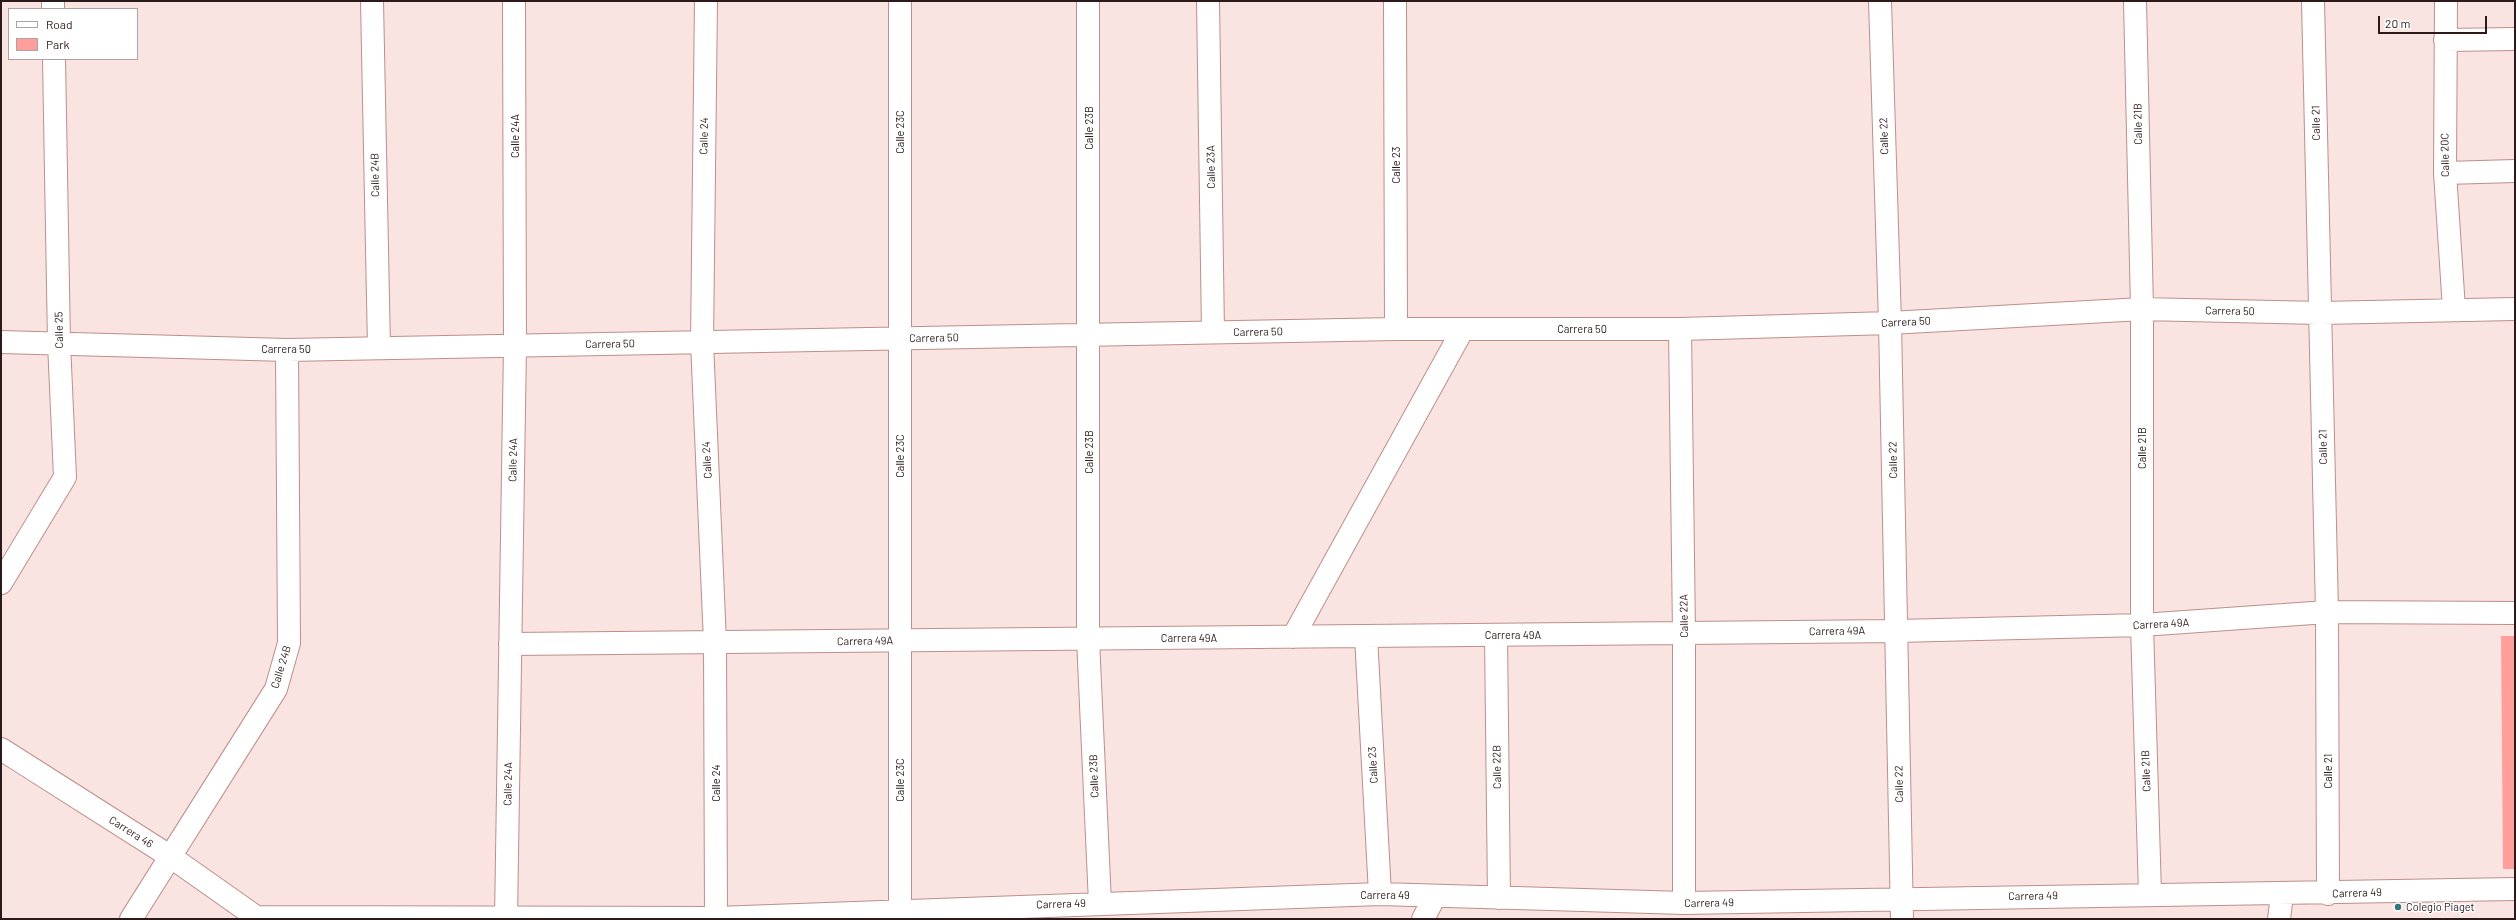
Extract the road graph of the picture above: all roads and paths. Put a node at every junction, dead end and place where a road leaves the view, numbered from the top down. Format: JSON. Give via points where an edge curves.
{"nodes":[{"id":1,"x":372,"y":1,"type":"edge"},
{"id":2,"x":514,"y":1,"type":"edge"},
{"id":3,"x":706,"y":1,"type":"edge"},
{"id":4,"x":900,"y":1,"type":"edge"},
{"id":5,"x":1088,"y":1,"type":"edge"},
{"id":6,"x":1208,"y":1,"type":"edge"},
{"id":7,"x":1395,"y":1,"type":"edge"},
{"id":8,"x":1880,"y":1,"type":"edge"},
{"id":9,"x":2135,"y":1,"type":"edge"},
{"id":10,"x":2313,"y":1,"type":"edge"},
{"id":11,"x":2446,"y":1,"type":"edge"},
{"id":12,"x":2515,"y":39,"type":"edge"},
{"id":13,"x":2445,"y":40,"type":"junction"},
{"id":14,"x":54,"y":60,"type":"edge"},
{"id":15,"x":2515,"y":172,"type":"edge"},
{"id":16,"x":2445,"y":173,"type":"junction"},
{"id":17,"x":2142,"y":308,"type":"junction"},
{"id":18,"x":2454,"y":309,"type":"junction"},
{"id":19,"x":2515,"y":309,"type":"edge"},
{"id":20,"x":2320,"y":313,"type":"junction"},
{"id":21,"x":1890,"y":323,"type":"junction"},
{"id":22,"x":1396,"y":329,"type":"junction"},
{"id":23,"x":1462,"y":329,"type":"junction"},
{"id":24,"x":1680,"y":329,"type":"junction"},
{"id":25,"x":1213,"y":332,"type":"junction"},
{"id":26,"x":1090,"y":335,"type":"junction"},
{"id":27,"x":899,"y":338,"type":"junction"},
{"id":28,"x":1,"y":342,"type":"edge"},
{"id":29,"x":702,"y":342,"type":"junction"},
{"id":30,"x":59,"y":343,"type":"junction"},
{"id":31,"x":515,"y":346,"type":"junction"},
{"id":32,"x":379,"y":348,"type":"junction"},
{"id":33,"x":287,"y":350,"type":"junction"},
{"id":34,"x":1,"y":584,"type":"edge"},
{"id":35,"x":2327,"y":612,"type":"junction"},
{"id":36,"x":2515,"y":614,"type":"edge"},
{"id":37,"x":2142,"y":625,"type":"junction"},
{"id":38,"x":1897,"y":631,"type":"junction"},
{"id":39,"x":1684,"y":633,"type":"junction"},
{"id":40,"x":1496,"y":635,"type":"junction"},
{"id":41,"x":1366,"y":636,"type":"junction"},
{"id":42,"x":1293,"y":637,"type":"junction"},
{"id":43,"x":1088,"y":639,"type":"junction"},
{"id":44,"x":901,"y":640,"type":"junction"},
{"id":45,"x":715,"y":642,"type":"junction"},
{"id":46,"x":510,"y":644,"type":"junction"},
{"id":47,"x":1,"y":749,"type":"edge"},
{"id":48,"x":171,"y":857,"type":"junction"},
{"id":49,"x":2515,"y":889,"type":"edge"},
{"id":50,"x":1380,"y":894,"type":"junction"},
{"id":51,"x":2150,"y":894,"type":"junction"},
{"id":52,"x":2328,"y":894,"type":"junction"},
{"id":53,"x":2282,"y":895,"type":"junction"},
{"id":54,"x":1435,"y":896,"type":"junction"},
{"id":55,"x":1499,"y":898,"type":"junction"},
{"id":56,"x":1100,"y":903,"type":"junction"},
{"id":57,"x":1684,"y":903,"type":"junction"},
{"id":58,"x":1901,"y":909,"type":"edge"},
{"id":59,"x":900,"y":911,"type":"junction"},
{"id":60,"x":995,"y":913,"type":"edge"},
{"id":61,"x":258,"y":918,"type":"edge"},
{"id":62,"x":506,"y":918,"type":"edge"},
{"id":63,"x":716,"y":918,"type":"edge"},
{"id":64,"x":763,"y":918,"type":"edge"},
{"id":65,"x":131,"y":919,"type":"edge"},
{"id":66,"x":1423,"y":919,"type":"edge"},
{"id":67,"x":2279,"y":919,"type":"edge"}],
"edges":[{"from":1,"to":32,"type":"street","name":"Calle 24B"},
{"from":2,"to":31,"type":"street","name":"Calle 24A"},
{"from":3,"to":29,"type":"street","name":"Calle 24"},
{"from":4,"to":27,"type":"street","name":"Calle 23C"},
{"from":5,"to":26,"type":"street","name":"Calle 23B"},
{"from":6,"to":25,"type":"street","name":"Calle 23A"},
{"from":7,"to":22,"type":"street","name":"Calle 23"},
{"from":8,"to":21,"type":"street","name":"Calle 22"},
{"from":9,"to":17,"type":"street","name":"Calle 21B"},
{"from":10,"to":20,"type":"street","name":"Calle 21"},
{"from":11,"to":13,"type":"street","name":"Calle 20C"},
{"from":12,"to":13,"type":"street"},
{"from":13,"to":16,"type":"street","name":"Calle 20C"},
{"from":14,"to":30,"type":"street","name":"Calle 25"},
{"from":15,"to":16,"type":"street"},
{"from":16,"to":18,"type":"street","name":"Calle 20C"},
{"from":17,"to":20,"type":"street","name":"Carrera 50"},
{"from":17,"to":21,"type":"street","name":"Carrera 50"},
{"from":17,"to":37,"type":"street","name":"Calle 21B"},
{"from":18,"to":19,"type":"street","name":"Carrera 50"},
{"from":18,"to":20,"type":"street","name":"Carrera 50"},
{"from":20,"to":35,"type":"street","name":"Calle 21"},
{"from":21,"to":24,"type":"street","name":"Carrera 50"},
{"from":21,"to":38,"type":"street","name":"Calle 22"},
{"from":22,"to":23,"type":"street","name":"Carrera 50"},
{"from":22,"to":25,"type":"street","name":"Carrera 50"},
{"from":23,"to":24,"type":"street","name":"Carrera 50"},
{"from":23,"to":42,"type":"street"},
{"from":24,"to":39,"type":"street","name":"Calle 22A"},
{"from":25,"to":26,"type":"street","name":"Carrera 50"},
{"from":26,"to":27,"type":"street","name":"Carrera 50"},
{"from":26,"to":43,"type":"street","name":"Calle 23B"},
{"from":27,"to":29,"type":"street","name":"Carrera 50"},
{"from":27,"to":44,"type":"street","name":"Calle 23C"},
{"from":28,"to":30,"type":"street","name":"Carrera 50"},
{"from":29,"to":31,"type":"street","name":"Carrera 50"},
{"from":29,"to":45,"type":"street","name":"Calle 24"},
{"from":30,"to":33,"type":"street","name":"Carrera 50"},
{"from":30,"to":34,"type":"street","name":"Calle 25","via":[[65,477]]},
{"from":31,"to":32,"type":"street","name":"Carrera 50"},
{"from":31,"to":46,"type":"street","name":"Calle 24A"},
{"from":32,"to":33,"type":"street","name":"Carrera 50"},
{"from":33,"to":48,"type":"street","name":"Calle 24B","via":[[289,643],[276,689]]},
{"from":35,"to":36,"type":"street","name":"Carrera 49A"},
{"from":35,"to":37,"type":"street","name":"Carrera 49A"},
{"from":35,"to":52,"type":"street","name":"Calle 21"},
{"from":37,"to":38,"type":"street","name":"Carrera 49A"},
{"from":37,"to":51,"type":"street","name":"Calle 21B"},
{"from":38,"to":39,"type":"street","name":"Carrera 49A"},
{"from":38,"to":58,"type":"street","name":"Calle 22"},
{"from":39,"to":40,"type":"street","name":"Carrera 49A"},
{"from":39,"to":57,"type":"street","name":"Calle 22A"},
{"from":40,"to":41,"type":"street","name":"Carrera 49A"},
{"from":40,"to":55,"type":"street","name":"Calle 22B"},
{"from":41,"to":42,"type":"street","name":"Carrera 49A"},
{"from":41,"to":50,"type":"street","name":"Calle 23"},
{"from":42,"to":43,"type":"street","name":"Carrera 49A"},
{"from":43,"to":44,"type":"street","name":"Carrera 49A"},
{"from":43,"to":56,"type":"street","name":"Calle 23B"},
{"from":44,"to":45,"type":"street","name":"Carrera 49A"},
{"from":44,"to":59,"type":"street","name":"Calle 23C"},
{"from":45,"to":46,"type":"street","name":"Carrera 49A"},
{"from":45,"to":63,"type":"street","name":"Calle 24"},
{"from":46,"to":62,"type":"street","name":"Calle 24A"},
{"from":47,"to":48,"type":"street","name":"Carrera 46"},
{"from":48,"to":61,"type":"street","name":"Carrera 46"},
{"from":48,"to":65,"type":"street","name":"Calle 24B"},
{"from":49,"to":52,"type":"street","name":"Carrera 49"},
{"from":50,"to":54,"type":"street","name":"Carrera 49"},
{"from":50,"to":56,"type":"street","name":"Carrera 49"},
{"from":51,"to":53,"type":"street","name":"Carrera 49"},
{"from":51,"to":58,"type":"street","name":"Carrera 49"},
{"from":52,"to":53,"type":"street","name":"Carrera 49"},
{"from":53,"to":67,"type":"street"},
{"from":54,"to":55,"type":"street","name":"Carrera 49"},
{"from":54,"to":66,"type":"street"},
{"from":55,"to":57,"type":"street","name":"Carrera 49"},
{"from":56,"to":60,"type":"street","name":"Carrera 49"},
{"from":57,"to":58,"type":"street","name":"Carrera 49"},
{"from":59,"to":60,"type":"street","name":"Carrera 49"},
{"from":59,"to":64,"type":"street","name":"Carrera 49"},
{"from":61,"to":62,"type":"street","name":"Carrera 49"},
{"from":62,"to":63,"type":"street","name":"Carrera 49"},
{"from":63,"to":64,"type":"street","name":"Carrera 49"}]}
